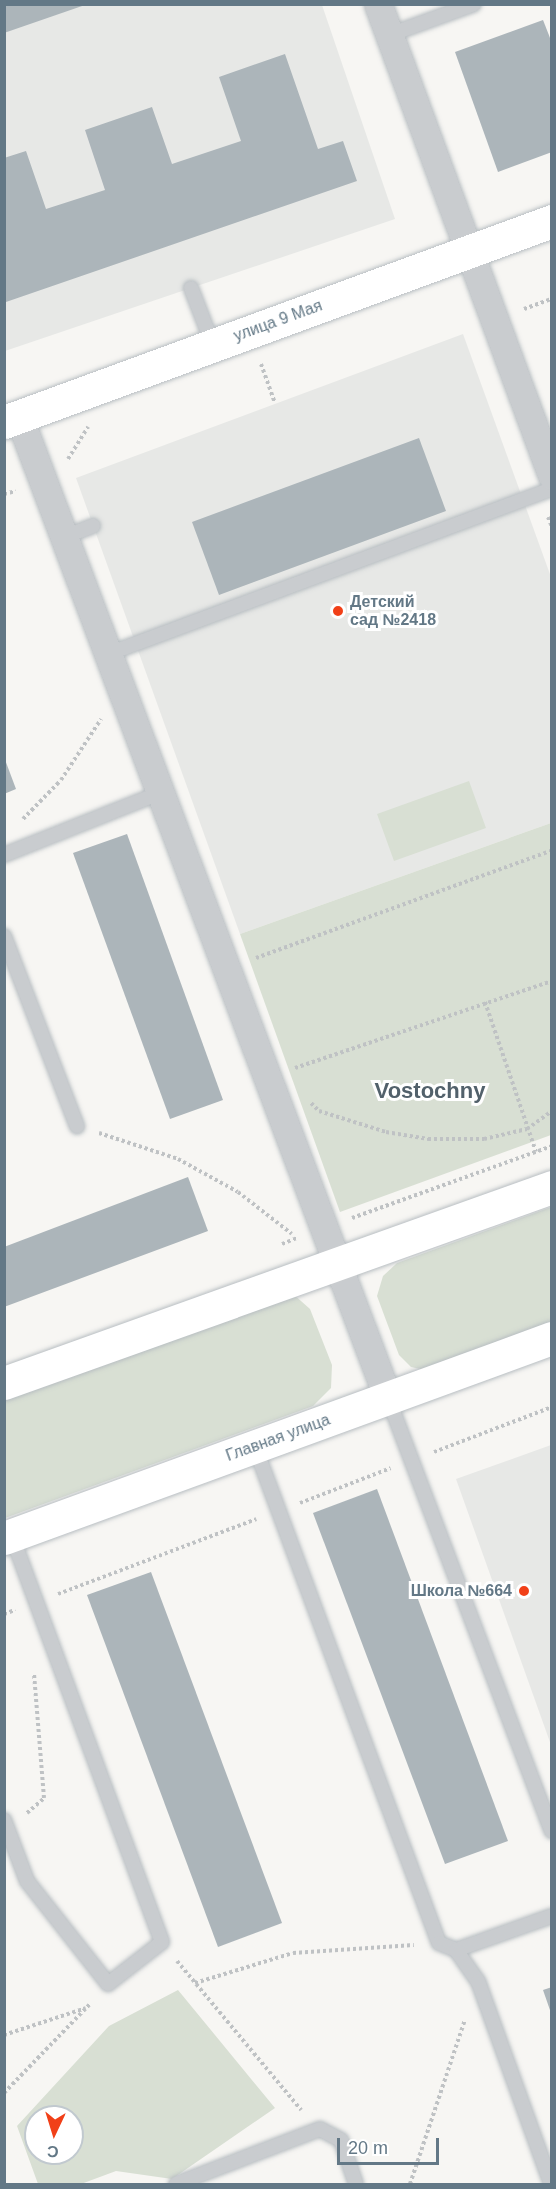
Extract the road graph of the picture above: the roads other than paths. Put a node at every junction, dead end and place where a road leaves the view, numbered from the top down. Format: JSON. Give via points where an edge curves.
{"nodes":[{"id":1,"x":378,"y":4,"type":"edge"},
{"id":2,"x":474,"y":4,"type":"edge"},
{"id":3,"x":389,"y":35,"type":"junction"},
{"id":4,"x":552,"y":221,"type":"edge"},
{"id":5,"x":469,"y":251,"type":"junction"},
{"id":6,"x":191,"y":288,"type":"dead end"},
{"id":7,"x":213,"y":345,"type":"junction"},
{"id":8,"x":12,"y":420,"type":"edge"},
{"id":9,"x":552,"y":476,"type":"edge"},
{"id":10,"x":552,"y":489,"type":"edge"},
{"id":11,"x":93,"y":526,"type":"dead end"},
{"id":12,"x":64,"y":537,"type":"junction"},
{"id":13,"x":108,"y":654,"type":"junction"},
{"id":14,"x":160,"y":793,"type":"junction"},
{"id":15,"x":4,"y":855,"type":"edge"},
{"id":16,"x":4,"y":936,"type":"edge"},
{"id":17,"x":77,"y":1126,"type":"road end"},
{"id":18,"x":552,"y":1186,"type":"edge"},
{"id":19,"x":337,"y":1263,"type":"junction"},
{"id":20,"x":552,"y":1338,"type":"edge"},
{"id":21,"x":4,"y":1383,"type":"edge"},
{"id":22,"x":388,"y":1398,"type":"junction"},
{"id":23,"x":255,"y":1447,"type":"junction"},
{"id":24,"x":8,"y":1537,"type":"edge"},
{"id":25,"x":5,"y":1822,"type":"edge"},
{"id":26,"x":552,"y":1831,"type":"edge"},
{"id":27,"x":552,"y":1916,"type":"edge"},
{"id":28,"x":456,"y":1950,"type":"junction"},
{"id":29,"x":176,"y":2184,"type":"edge"},
{"id":30,"x":356,"y":2184,"type":"edge"},
{"id":31,"x":551,"y":2184,"type":"edge"}],
"edges":[{"from":1,"to":3,"type":"street"},
{"from":2,"to":3,"type":"lane"},
{"from":3,"to":5,"type":"street"},
{"from":4,"to":5,"type":"street","name":"улица 9 Мая"},
{"from":5,"to":7,"type":"street","name":"улица 9 Мая"},
{"from":5,"to":9,"type":"street"},
{"from":6,"to":7,"type":"lane"},
{"from":7,"to":8,"type":"street","name":"улица 9 Мая"},
{"from":8,"to":12,"type":"street"},
{"from":10,"to":13,"type":"lane"},
{"from":11,"to":12,"type":"lane"},
{"from":12,"to":13,"type":"street"},
{"from":13,"to":14,"type":"street"},
{"from":14,"to":15,"type":"lane"},
{"from":14,"to":19,"type":"street"},
{"from":16,"to":17,"type":"lane"},
{"from":18,"to":19,"type":"street"},
{"from":19,"to":21,"type":"street"},
{"from":19,"to":22,"type":"street"},
{"from":20,"to":22,"type":"street","name":"Главная улица"},
{"from":22,"to":23,"type":"street","name":"Главная улица"},
{"from":22,"to":26,"type":"lane"},
{"from":23,"to":24,"type":"street","name":"Главная улица"},
{"from":23,"to":28,"type":"lane","via":[[439,1943]]},
{"from":24,"to":25,"type":"lane","via":[[54,1648],[162,1942],[108,1984],[27,1881]]},
{"from":27,"to":28,"type":"lane"},
{"from":28,"to":31,"type":"lane","via":[[478,1981]]},
{"from":29,"to":30,"type":"lane","via":[[320,2129],[341,2140]]}]}
